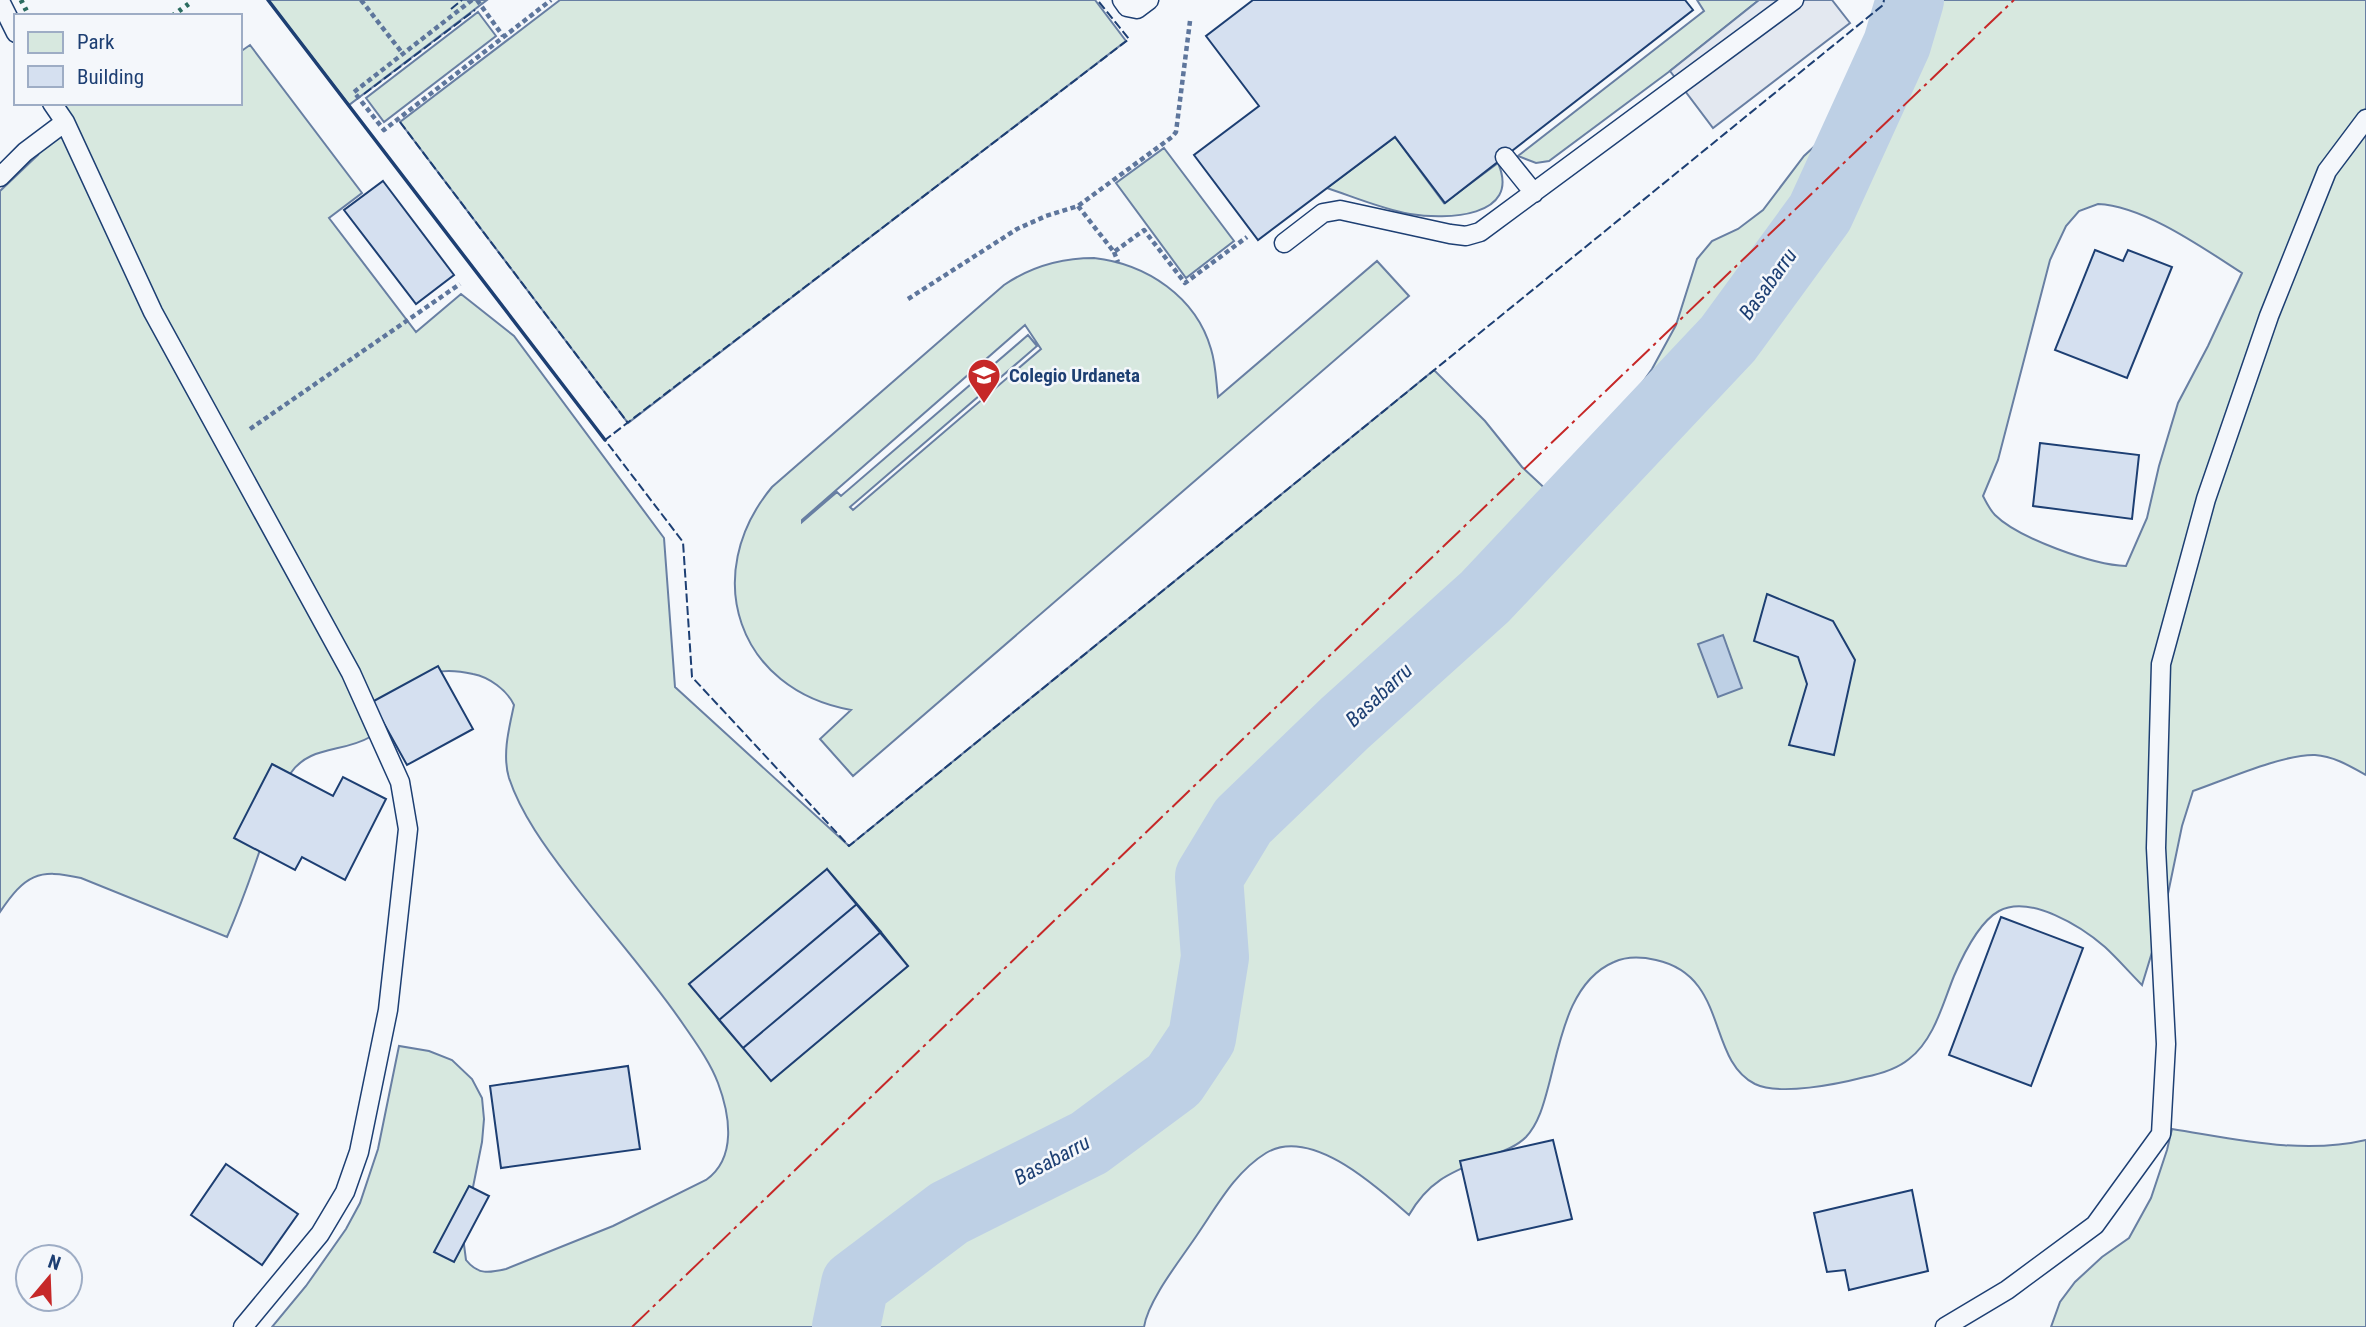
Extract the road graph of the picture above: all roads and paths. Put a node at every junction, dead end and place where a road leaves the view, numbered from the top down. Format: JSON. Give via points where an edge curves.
{"nodes":[{"id":1,"x":361,"y":0,"type":"edge"},
{"id":2,"x":475,"y":0,"type":"edge"},
{"id":3,"x":551,"y":0,"type":"edge"},
{"id":4,"x":1122,"y":0,"type":"edge"},
{"id":5,"x":1149,"y":0,"type":"edge"},
{"id":6,"x":1794,"y":0,"type":"edge"},
{"id":7,"x":0,"y":1,"type":"edge"},
{"id":8,"x":1190,"y":21,"type":"dead end"},
{"id":9,"x":14,"y":29,"type":"edge"},
{"id":10,"x":503,"y":36,"type":"junction"},
{"id":11,"x":404,"y":54,"type":"junction"},
{"id":12,"x":53,"y":105,"type":"edge"},
{"id":13,"x":2366,"y":119,"type":"edge"},
{"id":14,"x":65,"y":122,"type":"junction"},
{"id":15,"x":1505,"y":157,"type":"dead end"},
{"id":16,"x":0,"y":177,"type":"edge"},
{"id":17,"x":1534,"y":193,"type":"junction"},
{"id":18,"x":1078,"y":206,"type":"junction"},
{"id":19,"x":1247,"y":237,"type":"dead end"},
{"id":20,"x":1284,"y":243,"type":"dead end"},
{"id":21,"x":1114,"y":252,"type":"junction"},
{"id":22,"x":1118,"y":261,"type":"dead end"},
{"id":23,"x":460,"y":284,"type":"dead end"},
{"id":24,"x":908,"y":299,"type":"dead end"},
{"id":25,"x":226,"y":446,"type":"junction"},
{"id":26,"x":243,"y":1327,"type":"edge"},
{"id":27,"x":1945,"y":1327,"type":"edge"}],
"edges":[{"from":1,"to":11,"type":"path"},
{"from":2,"to":10,"type":"path"},
{"from":2,"to":11,"type":"path"},
{"from":3,"to":10,"type":"path"},
{"from":4,"to":5,"type":"lane","via":[[1137,9]]},
{"from":6,"to":17,"type":"lane"},
{"from":7,"to":9,"type":"lane"},
{"from":8,"to":18,"type":"path","via":[[1176,132]]},
{"from":10,"to":11,"type":"path","via":[[384,130],[354,92]]},
{"from":12,"to":14,"type":"lane"},
{"from":13,"to":27,"type":"lane","via":[[2327,171],[2269,316],[2206,499],[2161,664],[2156,848],[2166,1044],[2161,1134],[2095,1225],[2007,1290]]},
{"from":14,"to":16,"type":"lane"},
{"from":14,"to":25,"type":"lane","via":[[153,312]]},
{"from":15,"to":17,"type":"lane"},
{"from":17,"to":20,"type":"lane","via":[[1480,232],[1466,236],[1340,210],[1323,213]]},
{"from":18,"to":21,"type":"path"},
{"from":18,"to":24,"type":"path","via":[[1017,229]]},
{"from":19,"to":21,"type":"path","via":[[1185,283],[1144,230]]},
{"from":21,"to":22,"type":"path"},
{"from":23,"to":25,"type":"path"},
{"from":25,"to":26,"type":"lane","via":[[351,673],[400,782],[408,830],[388,1010],[359,1152],[345,1192],[320,1234]]}]}
